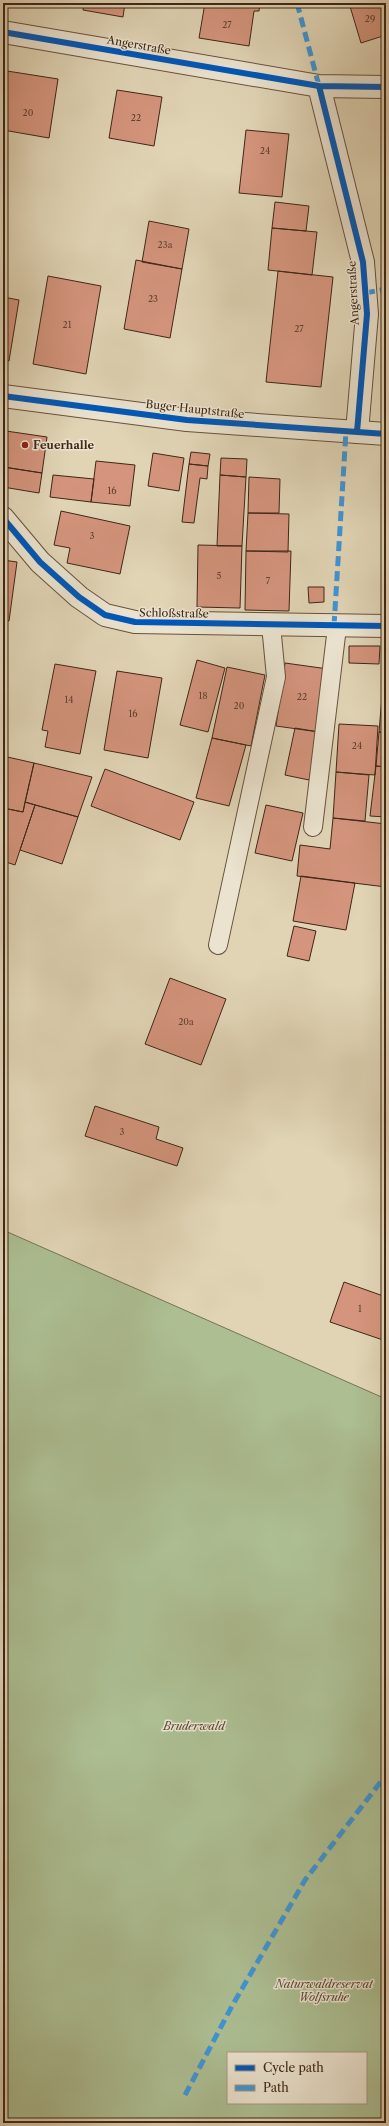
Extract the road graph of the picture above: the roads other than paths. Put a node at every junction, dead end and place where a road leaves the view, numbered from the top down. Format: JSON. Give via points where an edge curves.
{"nodes":[{"id":1,"x":3,"y":32,"type":"edge"},
{"id":2,"x":319,"y":86,"type":"junction"},
{"id":3,"x":386,"y":87,"type":"edge"},
{"id":4,"x":3,"y":396,"type":"edge"},
{"id":5,"x":357,"y":432,"type":"junction"},
{"id":6,"x":386,"y":434,"type":"edge"},
{"id":7,"x":3,"y":518,"type":"edge"},
{"id":8,"x":271,"y":625,"type":"junction"},
{"id":9,"x":386,"y":626,"type":"edge"},
{"id":10,"x":337,"y":627,"type":"junction"},
{"id":11,"x":312,"y":827,"type":"dead end"},
{"id":12,"x":218,"y":945,"type":"dead end"}],
"edges":[{"from":1,"to":2,"type":"street","name":"Angerstraße"},
{"from":2,"to":3,"type":"street","name":"Angerstraße"},
{"from":2,"to":5,"type":"street","name":"Angerstraße","via":[[363,262],[366,314]]},
{"from":4,"to":5,"type":"street","name":"Buger Hauptstraße","via":[[187,420]]},
{"from":5,"to":6,"type":"street","name":"Buger Hauptstraße"},
{"from":7,"to":8,"type":"street","name":"Schloßstraße","via":[[40,562],[79,597],[105,615],[135,622]]},
{"from":8,"to":10,"type":"street","name":"Schloßstraße"},
{"from":8,"to":12,"type":"lane","via":[[276,677]]},
{"from":9,"to":10,"type":"street","name":"Schloßstraße"},
{"from":10,"to":11,"type":"lane"}]}
